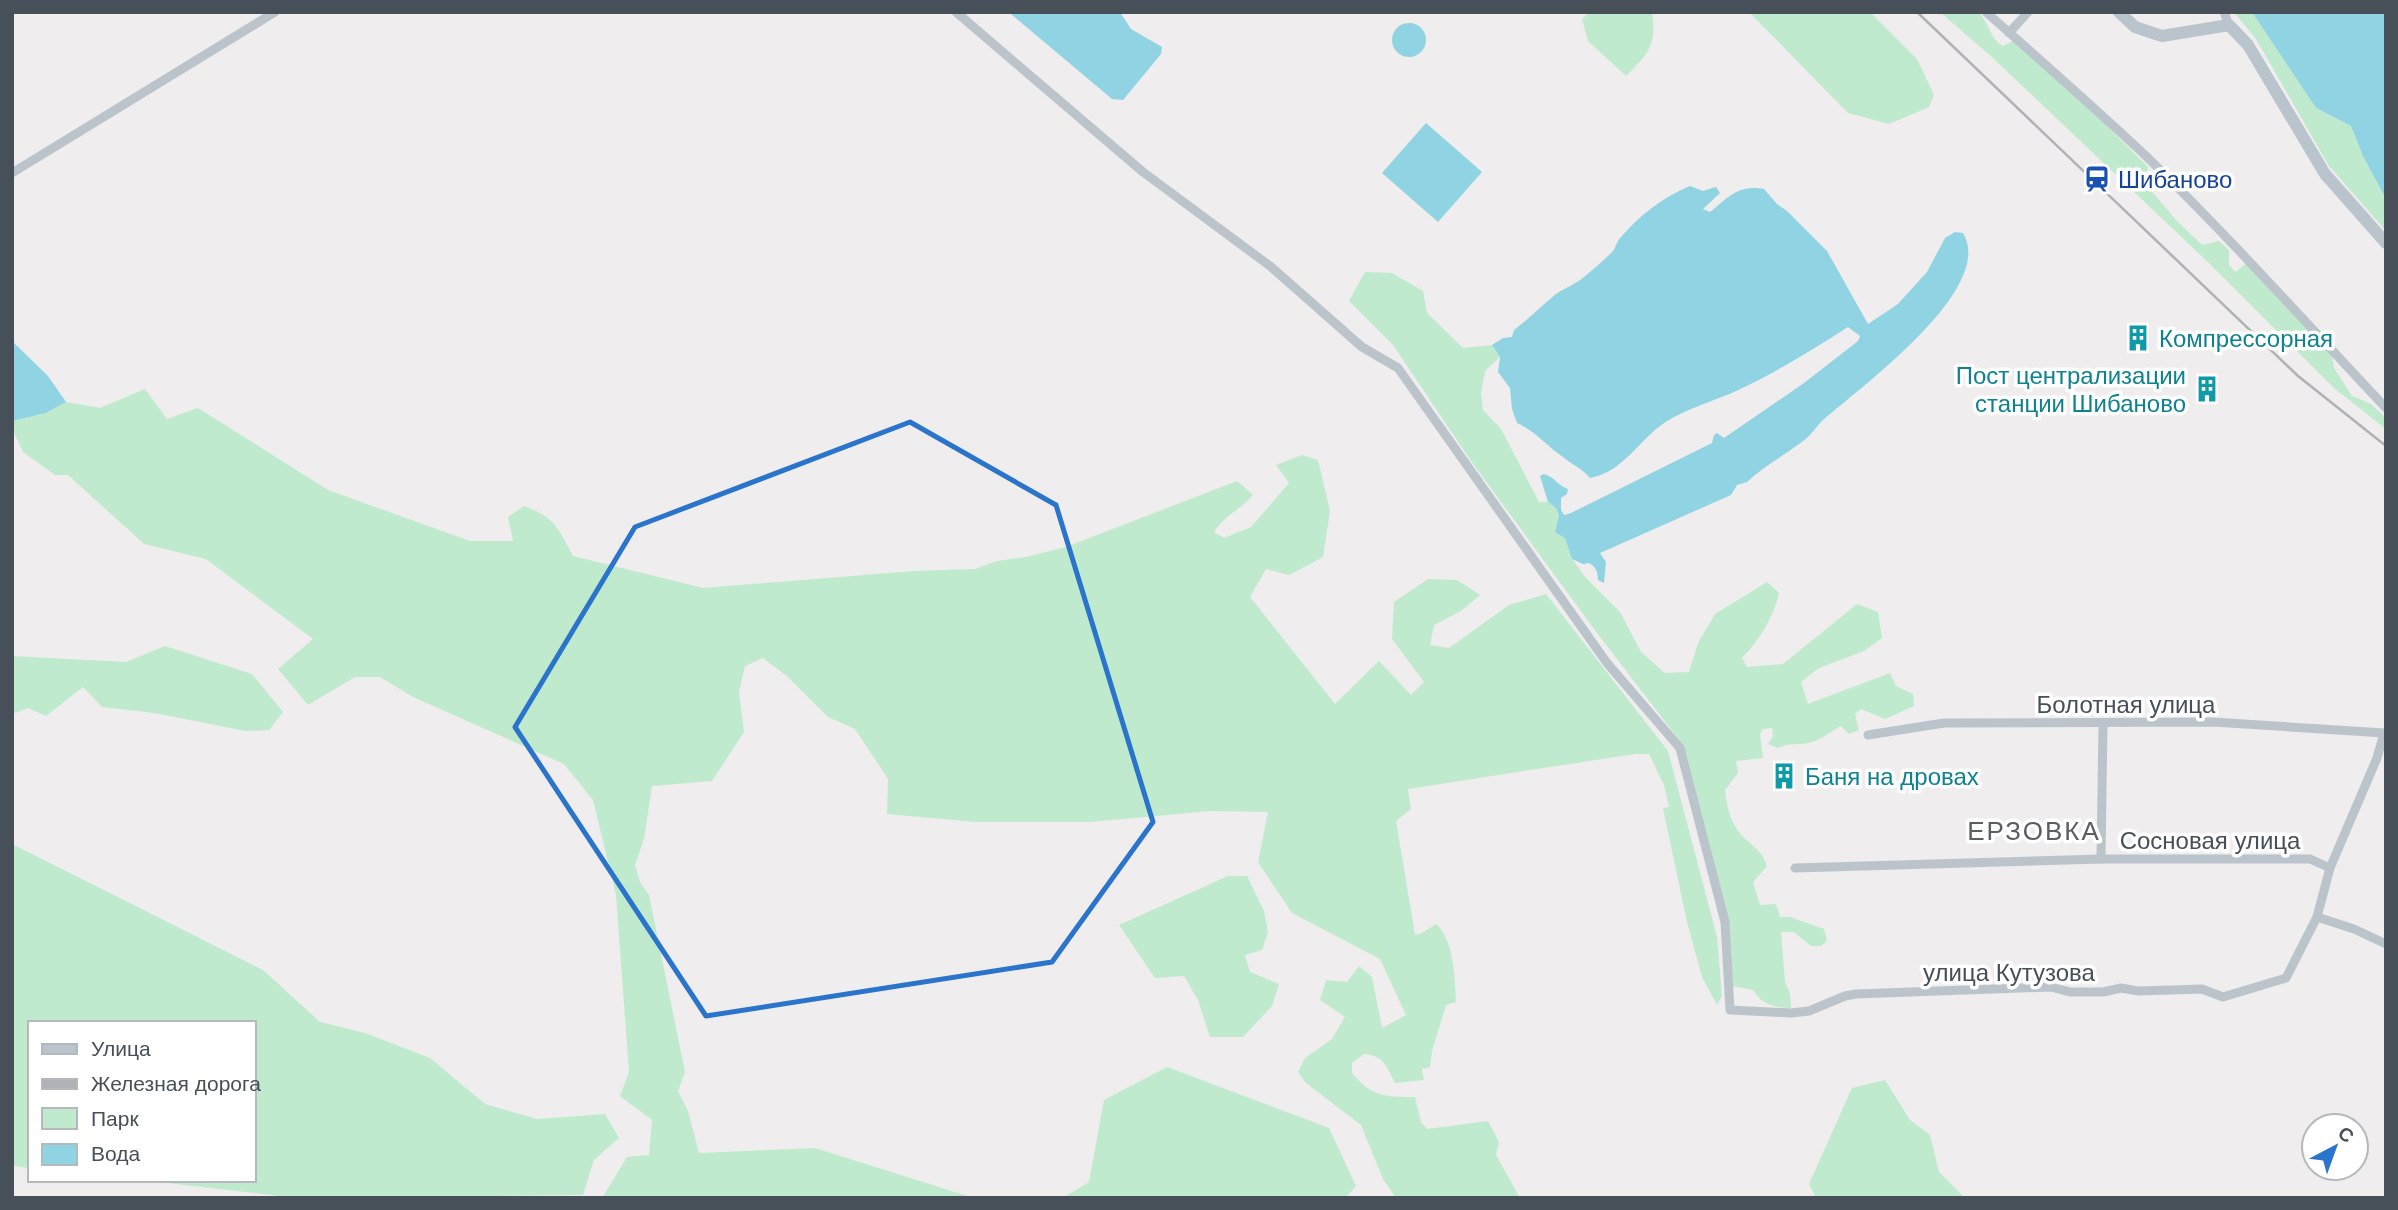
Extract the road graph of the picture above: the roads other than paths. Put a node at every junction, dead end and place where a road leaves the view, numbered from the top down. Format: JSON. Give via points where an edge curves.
{"nodes":[{"id":1,"x":275,"y":12,"type":"edge"},
{"id":2,"x":956,"y":12,"type":"edge"},
{"id":3,"x":1986,"y":12,"type":"edge"},
{"id":4,"x":2028,"y":12,"type":"edge"},
{"id":5,"x":2119,"y":12,"type":"edge"},
{"id":6,"x":2224,"y":12,"type":"edge"},
{"id":7,"x":2229,"y":25,"type":"junction"},
{"id":8,"x":2009,"y":33,"type":"junction"},
{"id":9,"x":12,"y":173,"type":"edge"},
{"id":10,"x":2386,"y":243,"type":"edge"},
{"id":11,"x":2386,"y":408,"type":"edge"},
{"id":12,"x":2103,"y":723,"type":"junction"},
{"id":13,"x":2384,"y":733,"type":"edge"},
{"id":14,"x":1868,"y":735,"type":"dead end"},
{"id":15,"x":2101,"y":859,"type":"junction"},
{"id":16,"x":2330,"y":867,"type":"junction"},
{"id":17,"x":1795,"y":868,"type":"dead end"},
{"id":18,"x":2317,"y":918,"type":"junction"},
{"id":19,"x":2386,"y":944,"type":"edge"}],
"edges":[{"from":1,"to":9,"type":"street"},
{"from":2,"to":18,"type":"street","name":"улица Кутузова","via":[[1143,172],[1270,266],[1362,347],[1398,368],[1607,663],[1680,748],[1725,922],[1730,1010],[1791,1013],[1856,994],[2051,987],[2070,992],[2202,989],[2223,997],[2286,978]]},
{"from":3,"to":8,"type":"street"},
{"from":4,"to":8,"type":"street"},
{"from":5,"to":7,"type":"street","via":[[2135,27],[2162,36]]},
{"from":6,"to":7,"type":"street"},
{"from":7,"to":10,"type":"street","via":[[2248,45],[2325,174]]},
{"from":8,"to":11,"type":"street","via":[[2185,195]]},
{"from":12,"to":13,"type":"street","name":"Болотная улица","via":[[2213,722]]},
{"from":12,"to":14,"type":"street","name":"Болотная улица","via":[[1944,723]]},
{"from":12,"to":15,"type":"street"},
{"from":13,"to":16,"type":"street"},
{"from":15,"to":16,"type":"street","name":"Сосновая улица","via":[[2310,859]]},
{"from":15,"to":17,"type":"street","name":"Сосновая улица"},
{"from":16,"to":18,"type":"street"},
{"from":18,"to":19,"type":"street"}]}
